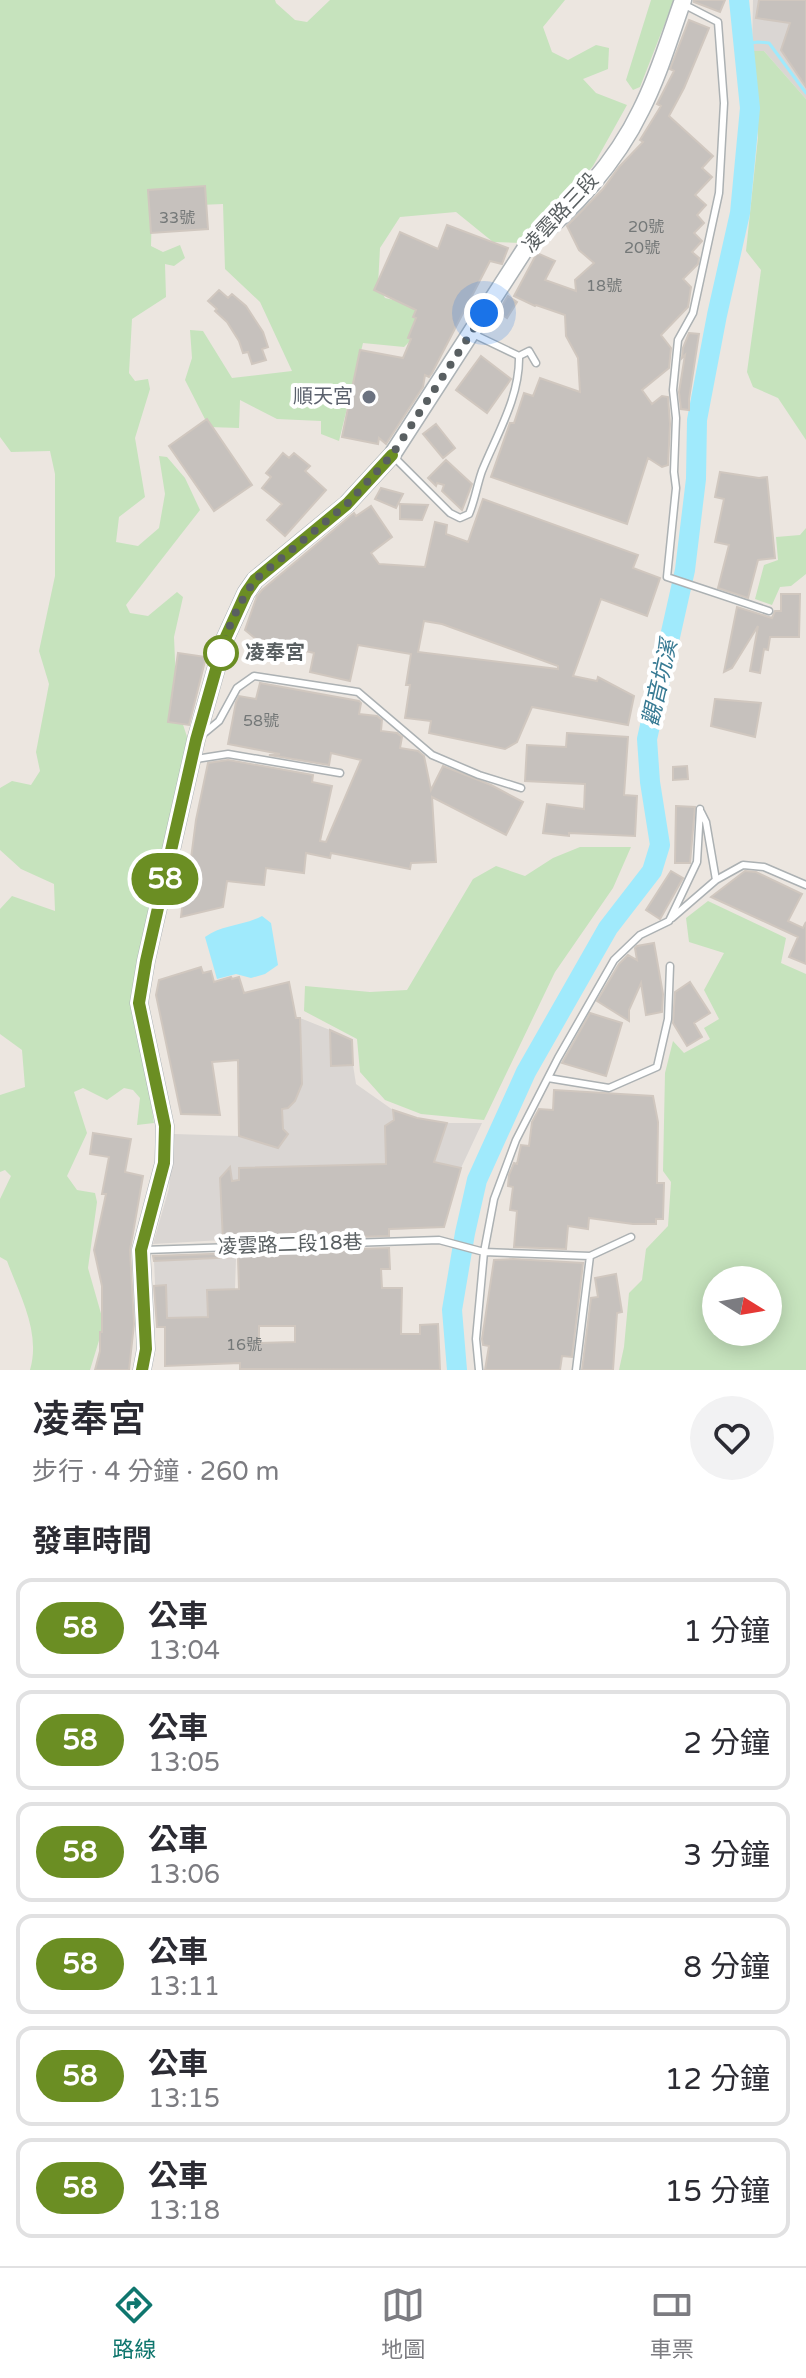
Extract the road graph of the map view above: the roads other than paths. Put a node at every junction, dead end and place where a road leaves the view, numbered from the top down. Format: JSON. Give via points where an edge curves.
{"nodes":[{"id":1,"x":682,"y":2,"type":"edge"},
{"id":2,"x":471,"y":333,"type":"junction"},
{"id":3,"x":519,"y":356,"type":"junction"},
{"id":4,"x":536,"y":363,"type":"dead end"},
{"id":5,"x":392,"y":455,"type":"junction"},
{"id":6,"x":769,"y":611,"type":"dead end"},
{"id":7,"x":196,"y":740,"type":"junction"},
{"id":8,"x":192,"y":759,"type":"junction"},
{"id":9,"x":340,"y":773,"type":"dead end"},
{"id":10,"x":521,"y":788,"type":"dead end"},
{"id":11,"x":716,"y":880,"type":"junction"},
{"id":12,"x":806,"y":885,"type":"edge"},
{"id":13,"x":669,"y":921,"type":"junction"},
{"id":14,"x":670,"y":966,"type":"dead end"},
{"id":15,"x":548,"y":1078,"type":"junction"},
{"id":16,"x":631,"y":1237,"type":"dead end"},
{"id":17,"x":141,"y":1250,"type":"junction"},
{"id":18,"x":484,"y":1252,"type":"junction"},
{"id":19,"x":590,"y":1256,"type":"junction"},
{"id":20,"x":142,"y":1370,"type":"edge"},
{"id":21,"x":479,"y":1370,"type":"edge"},
{"id":22,"x":576,"y":1370,"type":"edge"}],
"edges":[{"from":1,"to":2,"type":"street","name":"凌雲路三段","via":[[647,96],[625,138],[557,222],[527,246]]},
{"from":1,"to":6,"type":"lane","via":[[718,22],[724,103],[719,193],[693,313],[678,340],[673,390],[676,488],[667,577]]},
{"from":2,"to":3,"type":"lane"},
{"from":2,"to":5,"type":"street","name":"凌雲路三段"},
{"from":3,"to":4,"type":"lane","via":[[529,351]]},
{"from":3,"to":5,"type":"lane","via":[[516,389],[469,514],[460,518],[450,513]]},
{"from":5,"to":7,"type":"street","name":"凌雲路三段","via":[[347,504],[246,593],[224,641]]},
{"from":7,"to":8,"type":"street","name":"凌雲路三段"},
{"from":7,"to":10,"type":"lane","via":[[219,721],[237,688],[254,676],[358,692],[432,755]]},
{"from":8,"to":9,"type":"lane","via":[[228,754]]},
{"from":8,"to":17,"type":"street","name":"凌雲路三段","via":[[139,1003],[165,1126],[164,1163]]},
{"from":11,"to":12,"type":"lane","via":[[743,865],[764,867]]},
{"from":11,"to":13,"type":"lane"},
{"from":11,"to":13,"type":"lane","via":[[700,809],[697,862]]},
{"from":13,"to":15,"type":"lane","via":[[640,935],[614,960]]},
{"from":14,"to":15,"type":"lane","via":[[668,1019],[657,1067],[609,1088]]},
{"from":15,"to":18,"type":"lane","via":[[499,1184]]},
{"from":16,"to":19,"type":"lane"},
{"from":17,"to":18,"type":"lane","name":"凌雲路二段18巷","via":[[439,1240]]},
{"from":17,"to":20,"type":"street","name":"凌雲路三段","via":[[146,1349]]},
{"from":18,"to":19,"type":"lane"},
{"from":18,"to":21,"type":"lane","via":[[476,1339]]},
{"from":19,"to":22,"type":"lane"}]}
